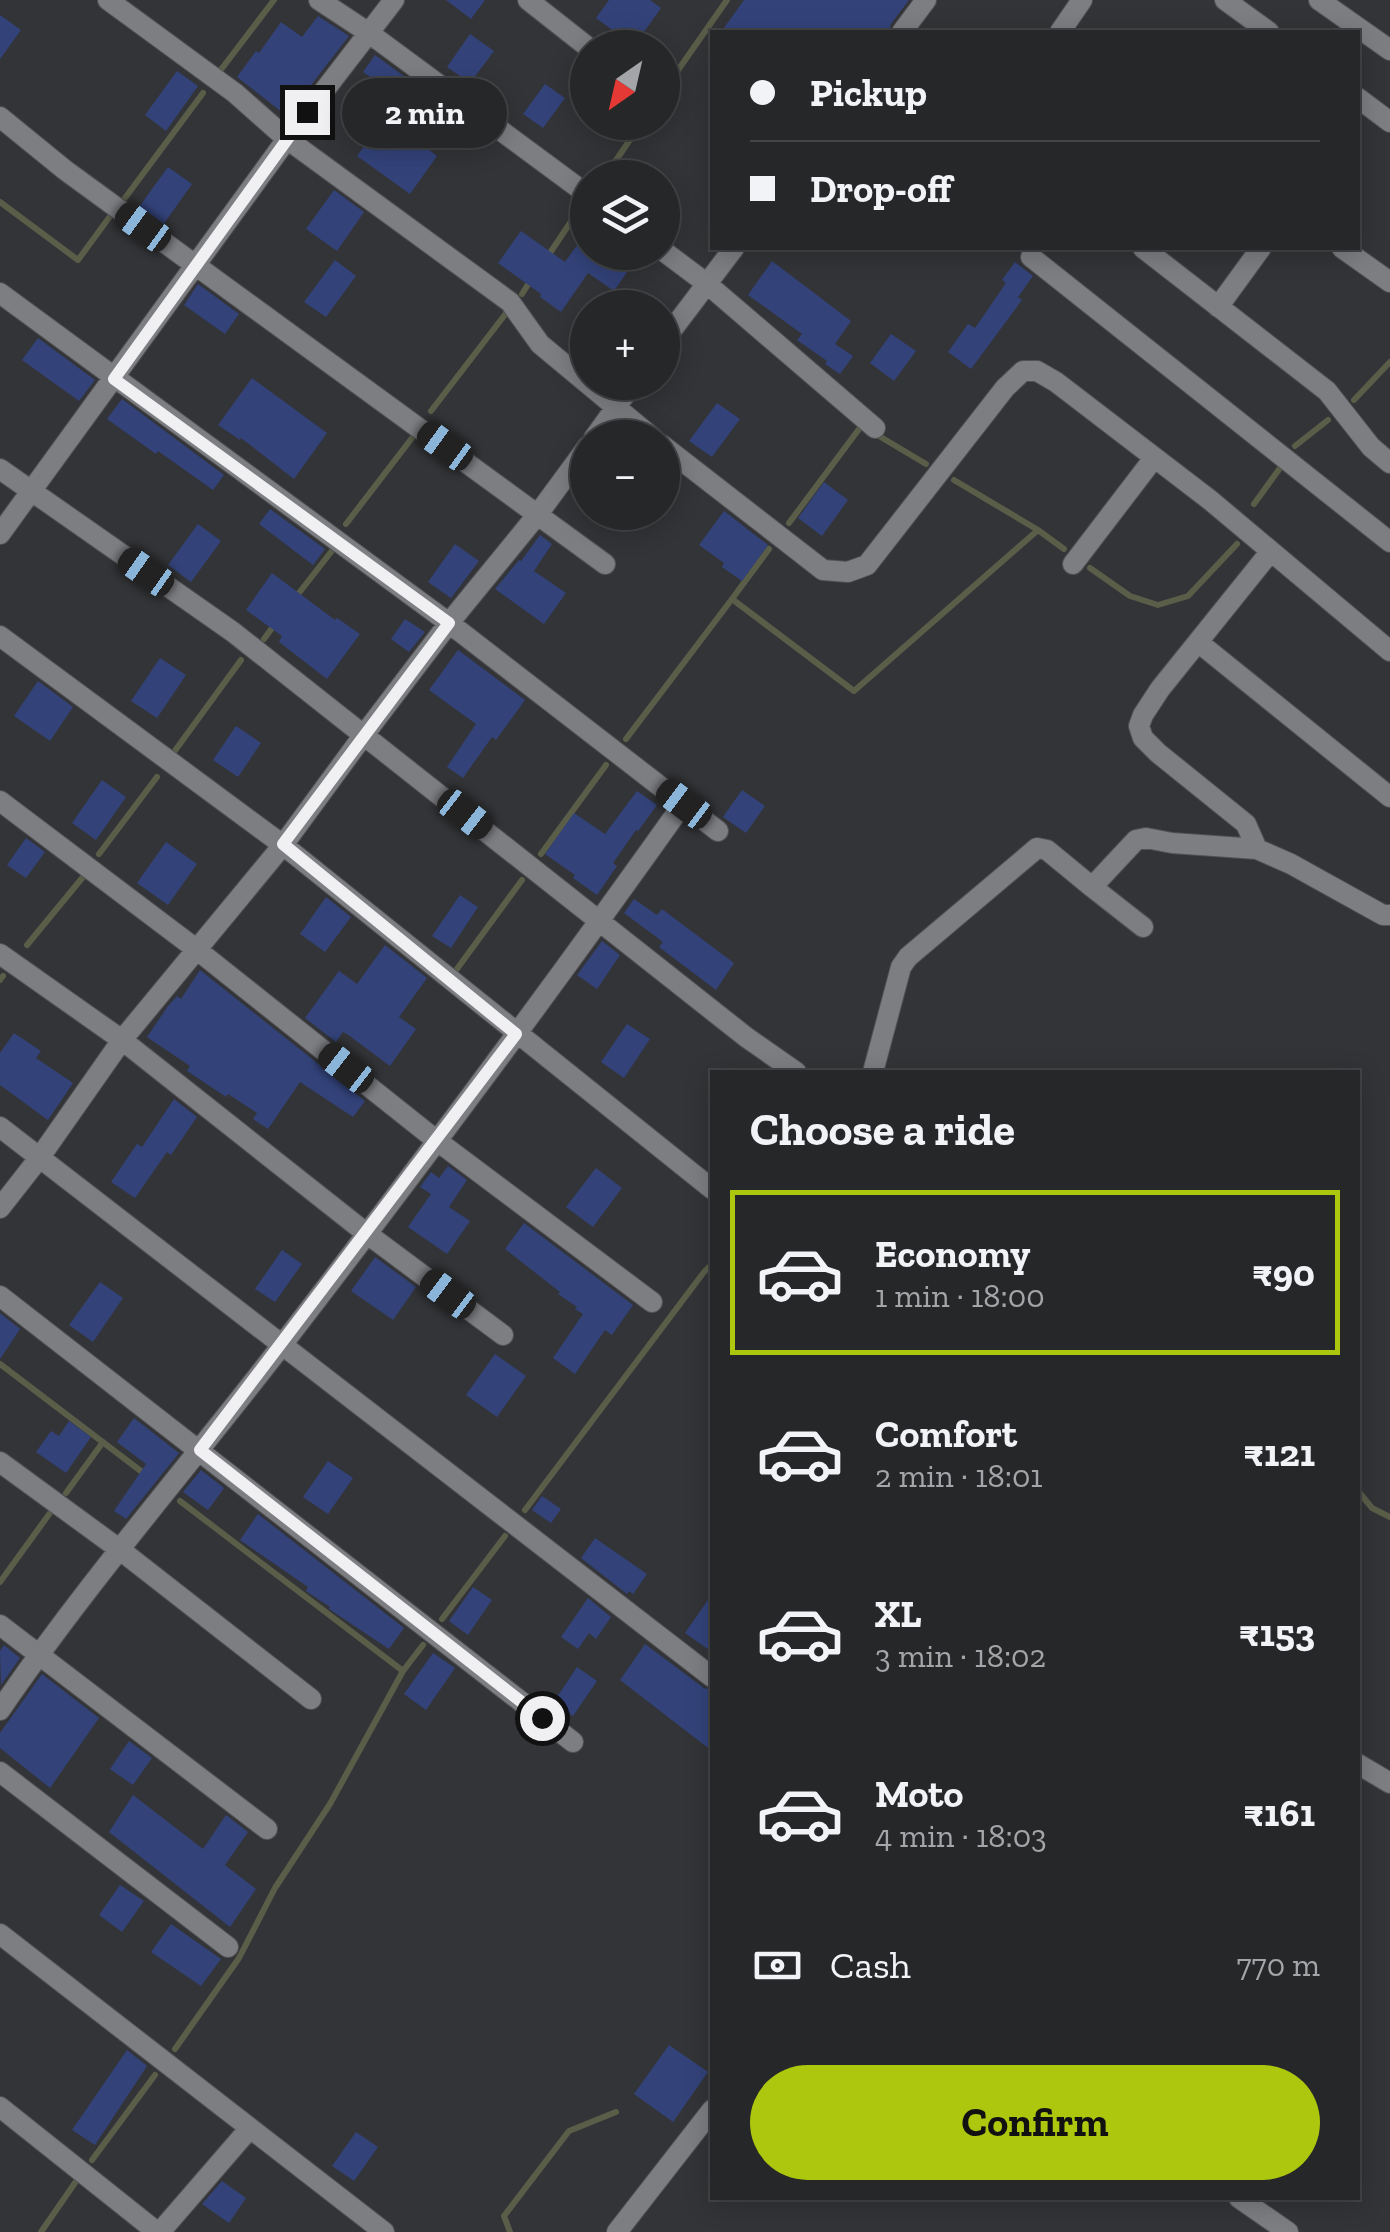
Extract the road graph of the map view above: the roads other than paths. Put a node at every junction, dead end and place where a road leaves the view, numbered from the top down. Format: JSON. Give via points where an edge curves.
{"nodes":[{"id":1,"x":108,"y":0,"type":"edge"},
{"id":2,"x":319,"y":0,"type":"edge"},
{"id":3,"x":394,"y":0,"type":"edge"},
{"id":4,"x":528,"y":0,"type":"edge"},
{"id":5,"x":926,"y":0,"type":"edge"},
{"id":6,"x":1082,"y":0,"type":"edge"},
{"id":7,"x":1225,"y":0,"type":"edge"},
{"id":8,"x":1319,"y":0,"type":"edge"},
{"id":9,"x":904,"y":30,"type":"edge"},
{"id":10,"x":1061,"y":30,"type":"edge"},
{"id":11,"x":1265,"y":30,"type":"edge"},
{"id":12,"x":369,"y":32,"type":"junction"},
{"id":13,"x":570,"y":33,"type":"edge"},
{"id":14,"x":1390,"y":50,"type":"edge"},
{"id":15,"x":1361,"y":109,"type":"edge"},
{"id":16,"x":0,"y":117,"type":"edge"},
{"id":17,"x":1390,"y":122,"type":"edge"},
{"id":18,"x":287,"y":139,"type":"junction"},
{"id":19,"x":570,"y":181,"type":"edge"},
{"id":20,"x":732,"y":250,"type":"edge"},
{"id":21,"x":1145,"y":250,"type":"edge"},
{"id":22,"x":1260,"y":250,"type":"edge"},
{"id":23,"x":1345,"y":250,"type":"edge"},
{"id":24,"x":1031,"y":257,"type":"dead end"},
{"id":25,"x":680,"y":264,"type":"edge"},
{"id":26,"x":195,"y":265,"type":"junction"},
{"id":27,"x":1390,"y":282,"type":"edge"},
{"id":28,"x":706,"y":283,"type":"junction"},
{"id":29,"x":0,"y":293,"type":"edge"},
{"id":30,"x":1218,"y":307,"type":"junction"},
{"id":31,"x":680,"y":318,"type":"edge"},
{"id":32,"x":114,"y":379,"type":"junction"},
{"id":33,"x":621,"y":400,"type":"edge"},
{"id":34,"x":615,"y":408,"type":"junction"},
{"id":35,"x":607,"y":420,"type":"edge"},
{"id":36,"x":630,"y":420,"type":"edge"},
{"id":37,"x":874,"y":428,"type":"dead end"},
{"id":38,"x":1154,"y":458,"type":"junction"},
{"id":39,"x":680,"y":459,"type":"edge"},
{"id":40,"x":1390,"y":463,"type":"edge"},
{"id":41,"x":0,"y":469,"type":"edge"},
{"id":42,"x":570,"y":470,"type":"edge"},
{"id":43,"x":31,"y":492,"type":"junction"},
{"id":44,"x":538,"y":514,"type":"junction"},
{"id":45,"x":0,"y":534,"type":"edge"},
{"id":46,"x":1390,"y":542,"type":"edge"},
{"id":47,"x":1270,"y":551,"type":"junction"},
{"id":48,"x":605,"y":564,"type":"dead end"},
{"id":49,"x":1072,"y":564,"type":"dead end"},
{"id":50,"x":449,"y":623,"type":"junction"},
{"id":51,"x":0,"y":636,"type":"edge"},
{"id":52,"x":1198,"y":642,"type":"junction"},
{"id":53,"x":1390,"y":651,"type":"edge"},
{"id":54,"x":363,"y":736,"type":"junction"},
{"id":55,"x":1390,"y":797,"type":"edge"},
{"id":56,"x":0,"y":802,"type":"edge"},
{"id":57,"x":684,"y":804,"type":"junction"},
{"id":58,"x":718,"y":831,"type":"dead end"},
{"id":59,"x":283,"y":844,"type":"junction"},
{"id":60,"x":1257,"y":848,"type":"junction"},
{"id":61,"x":1092,"y":887,"type":"junction"},
{"id":62,"x":1390,"y":915,"type":"edge"},
{"id":63,"x":600,"y":921,"type":"junction"},
{"id":64,"x":1143,"y":927,"type":"dead end"},
{"id":65,"x":196,"y":949,"type":"junction"},
{"id":66,"x":0,"y":954,"type":"edge"},
{"id":67,"x":516,"y":1034,"type":"junction"},
{"id":68,"x":122,"y":1040,"type":"junction"},
{"id":69,"x":793,"y":1070,"type":"edge"},
{"id":70,"x":874,"y":1070,"type":"edge"},
{"id":71,"x":0,"y":1127,"type":"edge"},
{"id":72,"x":436,"y":1140,"type":"junction"},
{"id":73,"x":40,"y":1157,"type":"junction"},
{"id":74,"x":710,"y":1187,"type":"edge"},
{"id":75,"x":0,"y":1208,"type":"edge"},
{"id":76,"x":366,"y":1233,"type":"junction"},
{"id":77,"x":0,"y":1296,"type":"edge"},
{"id":78,"x":652,"y":1302,"type":"dead end"},
{"id":79,"x":504,"y":1335,"type":"dead end"},
{"id":80,"x":283,"y":1344,"type":"junction"},
{"id":81,"x":200,"y":1450,"type":"junction"},
{"id":82,"x":0,"y":1462,"type":"edge"},
{"id":83,"x":120,"y":1548,"type":"junction"},
{"id":84,"x":0,"y":1625,"type":"edge"},
{"id":85,"x":38,"y":1654,"type":"junction"},
{"id":86,"x":710,"y":1674,"type":"edge"},
{"id":87,"x":311,"y":1699,"type":"dead end"},
{"id":88,"x":0,"y":1710,"type":"edge"},
{"id":89,"x":573,"y":1742,"type":"dead end"},
{"id":90,"x":1360,"y":1765,"type":"edge"},
{"id":91,"x":0,"y":1772,"type":"edge"},
{"id":92,"x":1390,"y":1784,"type":"edge"},
{"id":93,"x":267,"y":1828,"type":"dead end"},
{"id":94,"x":0,"y":1934,"type":"edge"},
{"id":95,"x":228,"y":1947,"type":"dead end"},
{"id":96,"x":0,"y":2108,"type":"edge"},
{"id":97,"x":710,"y":2113,"type":"edge"},
{"id":98,"x":250,"y":2128,"type":"junction"},
{"id":99,"x":1242,"y":2200,"type":"edge"},
{"id":100,"x":159,"y":2232,"type":"edge"},
{"id":101,"x":384,"y":2232,"type":"edge"},
{"id":102,"x":617,"y":2232,"type":"edge"},
{"id":103,"x":1288,"y":2232,"type":"edge"}],
"edges":[{"from":1,"to":18,"type":"street","via":[[236,92]]},
{"from":2,"to":12,"type":"street"},
{"from":3,"to":12,"type":"street"},
{"from":4,"to":13,"type":"street"},
{"from":5,"to":9,"type":"street"},
{"from":6,"to":10,"type":"street"},
{"from":7,"to":11,"type":"street"},
{"from":8,"to":14,"type":"street"},
{"from":12,"to":18,"type":"street"},
{"from":12,"to":19,"type":"street"},
{"from":15,"to":17,"type":"street"},
{"from":16,"to":26,"type":"street"},
{"from":18,"to":26,"type":"street"},
{"from":18,"to":34,"type":"street","via":[[510,302],[540,344]]},
{"from":20,"to":28,"type":"street"},
{"from":21,"to":30,"type":"street"},
{"from":22,"to":30,"type":"street"},
{"from":23,"to":27,"type":"street"},
{"from":24,"to":46,"type":"street"},
{"from":25,"to":28,"type":"street"},
{"from":26,"to":32,"type":"street"},
{"from":26,"to":44,"type":"street"},
{"from":28,"to":31,"type":"street"},
{"from":28,"to":37,"type":"street"},
{"from":29,"to":32,"type":"street"},
{"from":30,"to":40,"type":"street","via":[[1327,391]]},
{"from":32,"to":43,"type":"street"},
{"from":32,"to":50,"type":"street"},
{"from":33,"to":34,"type":"street"},
{"from":34,"to":35,"type":"street"},
{"from":34,"to":36,"type":"street"},
{"from":38,"to":39,"type":"street","via":[[1056,382],[1024,371],[866,565],[848,572],[823,570]]},
{"from":38,"to":47,"type":"street"},
{"from":38,"to":49,"type":"street"},
{"from":41,"to":43,"type":"street"},
{"from":42,"to":44,"type":"street"},
{"from":43,"to":45,"type":"street"},
{"from":43,"to":54,"type":"street","via":[[232,632]]},
{"from":44,"to":48,"type":"street"},
{"from":44,"to":50,"type":"street"},
{"from":47,"to":52,"type":"street"},
{"from":47,"to":53,"type":"street"},
{"from":50,"to":54,"type":"street"},
{"from":50,"to":57,"type":"street"},
{"from":51,"to":59,"type":"street"},
{"from":52,"to":55,"type":"street"},
{"from":52,"to":60,"type":"street","via":[[1139,726],[1158,752],[1246,824]]},
{"from":54,"to":59,"type":"street"},
{"from":54,"to":63,"type":"street"},
{"from":56,"to":65,"type":"street"},
{"from":57,"to":58,"type":"street"},
{"from":57,"to":63,"type":"street"},
{"from":59,"to":65,"type":"street"},
{"from":59,"to":67,"type":"street"},
{"from":60,"to":61,"type":"street","via":[[1136,840]]},
{"from":60,"to":62,"type":"street"},
{"from":61,"to":64,"type":"street"},
{"from":61,"to":70,"type":"street","via":[[1037,848],[914,950],[902,967]]},
{"from":63,"to":67,"type":"street"},
{"from":63,"to":69,"type":"street"},
{"from":65,"to":68,"type":"street"},
{"from":65,"to":72,"type":"street"},
{"from":66,"to":68,"type":"street"},
{"from":67,"to":72,"type":"street"},
{"from":67,"to":74,"type":"street"},
{"from":68,"to":73,"type":"street"},
{"from":68,"to":76,"type":"street"},
{"from":71,"to":73,"type":"street"},
{"from":72,"to":76,"type":"street"},
{"from":72,"to":78,"type":"street"},
{"from":73,"to":75,"type":"street"},
{"from":73,"to":80,"type":"street"},
{"from":76,"to":79,"type":"street"},
{"from":76,"to":80,"type":"street"},
{"from":77,"to":81,"type":"street"},
{"from":80,"to":81,"type":"street"},
{"from":80,"to":86,"type":"street"},
{"from":81,"to":83,"type":"street"},
{"from":81,"to":89,"type":"street"},
{"from":82,"to":83,"type":"street"},
{"from":83,"to":85,"type":"street"},
{"from":83,"to":87,"type":"street"},
{"from":84,"to":85,"type":"street"},
{"from":85,"to":88,"type":"street"},
{"from":85,"to":93,"type":"street"},
{"from":90,"to":92,"type":"street"},
{"from":91,"to":95,"type":"street"},
{"from":94,"to":98,"type":"street"},
{"from":96,"to":100,"type":"street"},
{"from":97,"to":102,"type":"street"},
{"from":98,"to":100,"type":"street"},
{"from":98,"to":101,"type":"street"},
{"from":99,"to":103,"type":"street"}]}
